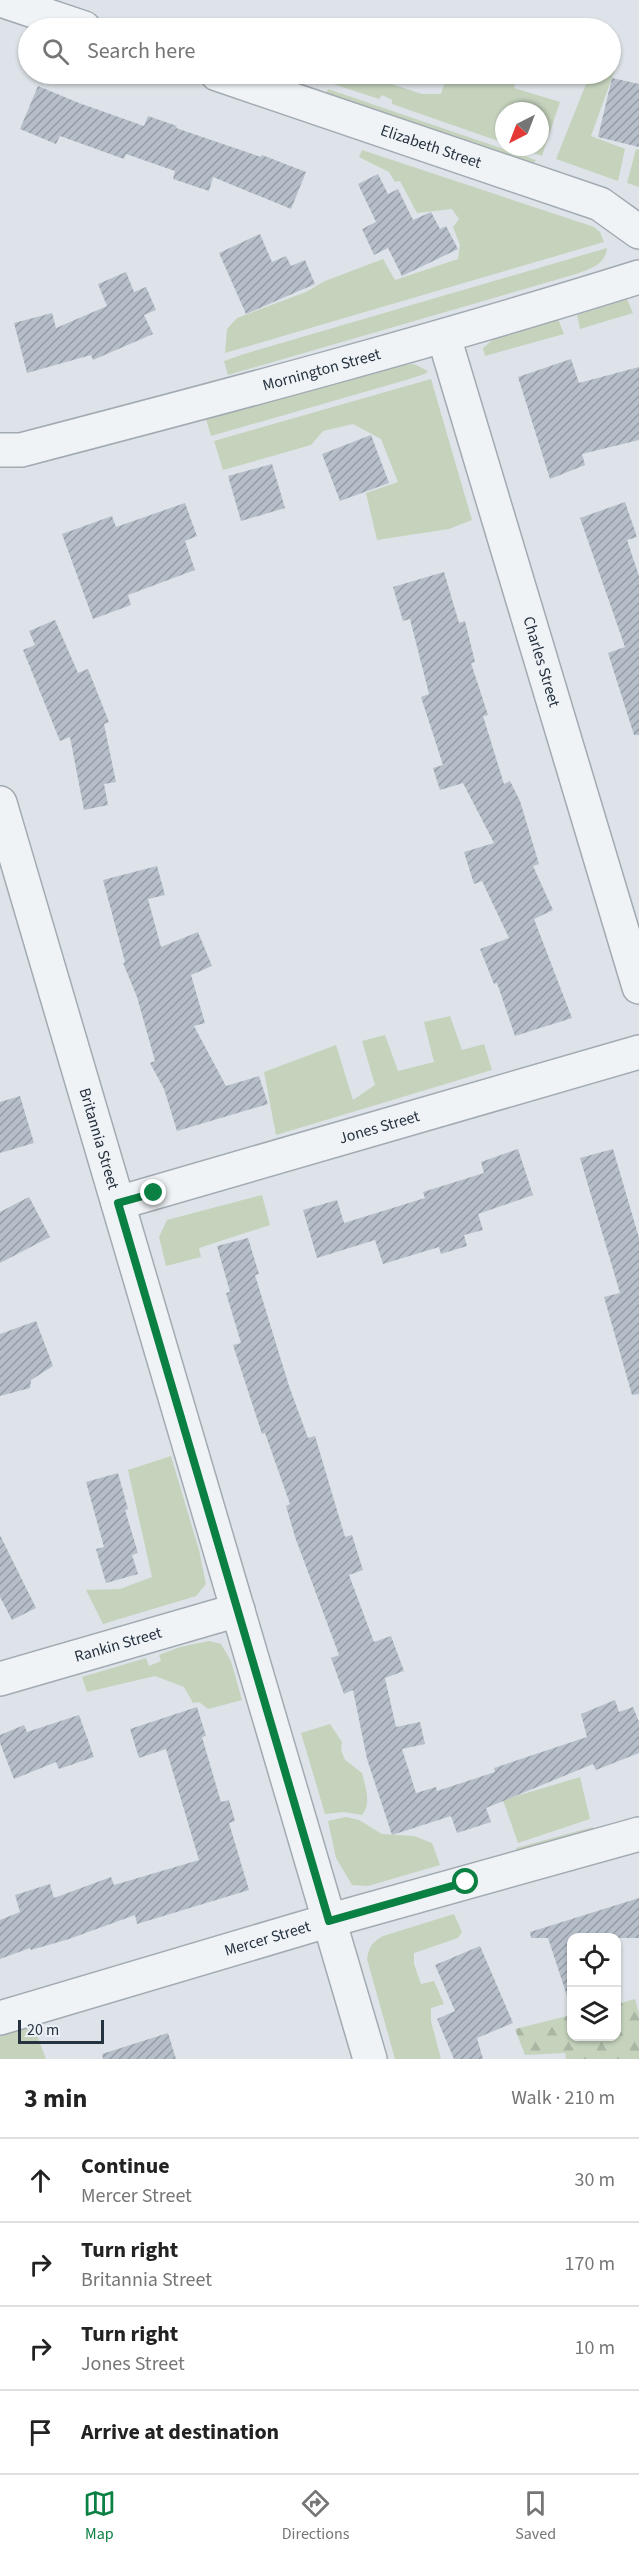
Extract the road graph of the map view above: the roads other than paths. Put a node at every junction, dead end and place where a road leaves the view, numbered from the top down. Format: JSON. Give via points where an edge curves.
{"nodes":[{"id":1,"x":1,"y":0,"type":"edge"},
{"id":2,"x":54,"y":18,"type":"edge"},
{"id":3,"x":246,"y":84,"type":"edge"},
{"id":4,"x":639,"y":232,"type":"edge"},
{"id":5,"x":639,"y":277,"type":"edge"},
{"id":6,"x":444,"y":337,"type":"junction"},
{"id":7,"x":0,"y":450,"type":"edge"},
{"id":8,"x":0,"y":803,"type":"edge"},
{"id":9,"x":6,"y":846,"type":"edge"},
{"id":10,"x":639,"y":987,"type":"edge"},
{"id":11,"x":639,"y":1052,"type":"edge"},
{"id":12,"x":118,"y":1203,"type":"junction"},
{"id":13,"x":238,"y":1610,"type":"junction"},
{"id":14,"x":0,"y":1679,"type":"edge"},
{"id":15,"x":639,"y":1834,"type":"edge"},
{"id":16,"x":329,"y":1921,"type":"junction"},
{"id":17,"x":0,"y":2018,"type":"edge"},
{"id":18,"x":370,"y":2059,"type":"edge"}],
"edges":[{"from":1,"to":2,"type":"street"},
{"from":3,"to":4,"type":"street","name":"Elizabeth Street","via":[[600,204]]},
{"from":5,"to":6,"type":"street","name":"Mornington Street"},
{"from":6,"to":7,"type":"street","name":"Mornington Street","via":[[21,450]]},
{"from":6,"to":10,"type":"street","name":"Charles Street"},
{"from":8,"to":9,"type":"street","name":"Britannia Street"},
{"from":9,"to":12,"type":"street","name":"Britannia Street"},
{"from":11,"to":12,"type":"street","name":"Jones Street"},
{"from":12,"to":13,"type":"street","name":"Britannia Street"},
{"from":13,"to":14,"type":"street","name":"Rankin Street"},
{"from":13,"to":16,"type":"street","name":"Britannia Street"},
{"from":15,"to":16,"type":"street","name":"Mercer Street"},
{"from":16,"to":17,"type":"street","name":"Mercer Street"},
{"from":16,"to":18,"type":"street","name":"Britannia Street"}]}
